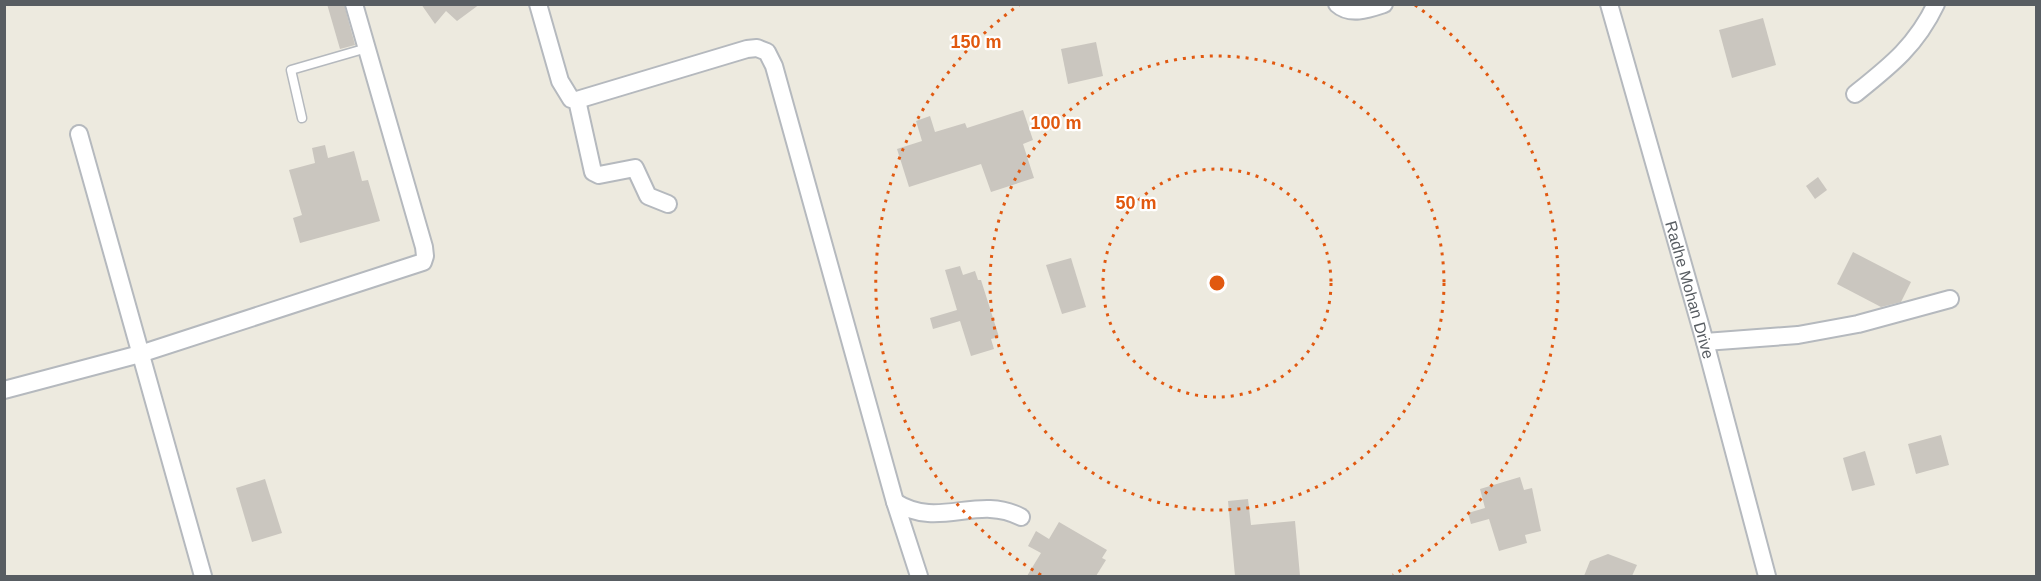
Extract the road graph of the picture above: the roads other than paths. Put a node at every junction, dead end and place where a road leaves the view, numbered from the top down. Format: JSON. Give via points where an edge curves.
{"nodes":[{"id":1,"x":354,"y":4,"type":"edge"},
{"id":2,"x":538,"y":4,"type":"edge"},
{"id":3,"x":1337,"y":4,"type":"edge"},
{"id":4,"x":1384,"y":4,"type":"edge"},
{"id":5,"x":1609,"y":4,"type":"edge"},
{"id":6,"x":1936,"y":4,"type":"edge"},
{"id":7,"x":367,"y":48,"type":"junction"},
{"id":8,"x":1855,"y":94,"type":"dead end"},
{"id":9,"x":577,"y":100,"type":"junction"},
{"id":10,"x":302,"y":118,"type":"dead end"},
{"id":11,"x":79,"y":134,"type":"dead end"},
{"id":12,"x":668,"y":204,"type":"dead end"},
{"id":13,"x":1950,"y":299,"type":"dead end"},
{"id":14,"x":1705,"y":342,"type":"junction"},
{"id":15,"x":140,"y":354,"type":"junction"},
{"id":16,"x":4,"y":390,"type":"edge"},
{"id":17,"x":895,"y":502,"type":"junction"},
{"id":18,"x":1022,"y":517,"type":"dead end"},
{"id":19,"x":203,"y":576,"type":"edge"},
{"id":20,"x":919,"y":576,"type":"edge"},
{"id":21,"x":1767,"y":576,"type":"edge"}],
"edges":[{"from":1,"to":7,"type":"street"},
{"from":2,"to":9,"type":"street","via":[[560,81],[568,95]]},
{"from":3,"to":4,"type":"street","via":[[1355,11]]},
{"from":5,"to":14,"type":"street","name":"Radhe Mohan Drive"},
{"from":6,"to":8,"type":"street","via":[[1903,55]]},
{"from":7,"to":10,"type":"lane","via":[[291,70]]},
{"from":7,"to":15,"type":"street","via":[[424,247],[423,262]]},
{"from":9,"to":12,"type":"street","via":[[593,172],[599,175],[635,168],[648,196]]},
{"from":9,"to":17,"type":"street","via":[[747,49],[767,52]]},
{"from":11,"to":15,"type":"street"},
{"from":13,"to":14,"type":"street","via":[[1858,324]]},
{"from":14,"to":21,"type":"street","name":"Radhe Mohan Drive"},
{"from":15,"to":16,"type":"street"},
{"from":15,"to":19,"type":"street"},
{"from":17,"to":18,"type":"street","via":[[917,514],[995,508]]},
{"from":17,"to":20,"type":"street"}]}
